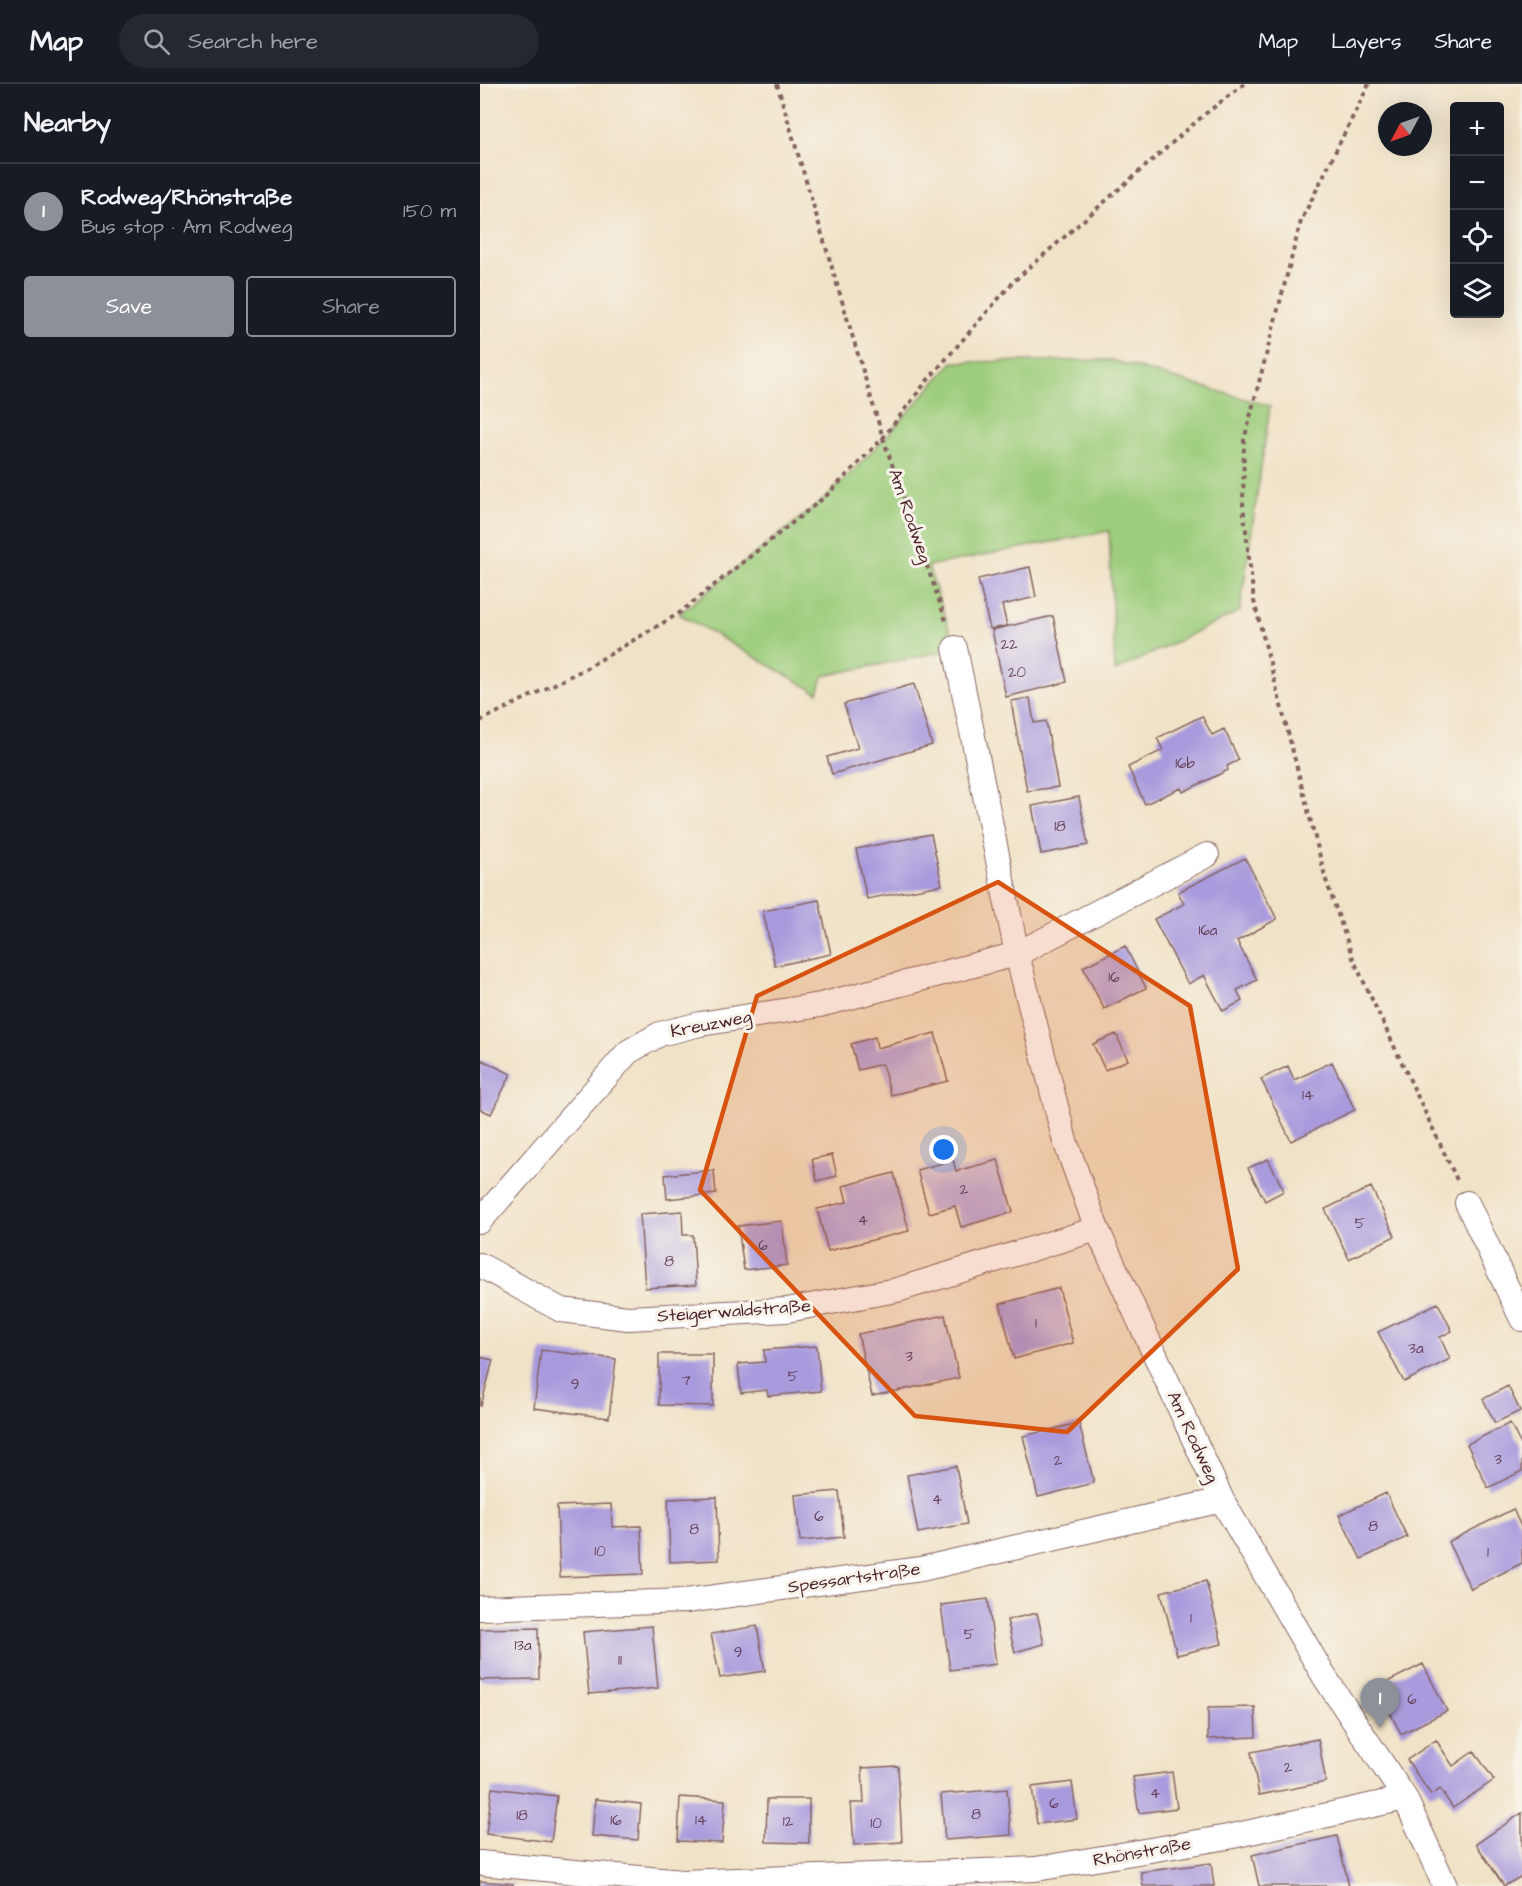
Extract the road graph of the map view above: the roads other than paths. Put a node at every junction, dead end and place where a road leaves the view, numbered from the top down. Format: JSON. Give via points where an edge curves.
{"nodes":[{"id":1,"x":955,"y":648,"type":"road end"},
{"id":2,"x":1207,"y":855,"type":"dead end"},
{"id":3,"x":1017,"y":954,"type":"junction"},
{"id":4,"x":1467,"y":1203,"type":"road end"},
{"id":5,"x":480,"y":1221,"type":"edge"},
{"id":6,"x":1097,"y":1229,"type":"junction"},
{"id":7,"x":480,"y":1265,"type":"edge"},
{"id":8,"x":1522,"y":1318,"type":"edge"},
{"id":9,"x":1222,"y":1500,"type":"junction"},
{"id":10,"x":480,"y":1608,"type":"edge"},
{"id":11,"x":1406,"y":1798,"type":"junction"},
{"id":12,"x":480,"y":1863,"type":"edge"},
{"id":13,"x":1445,"y":1886,"type":"edge"}],
"edges":[{"from":1,"to":3,"type":"street","name":"Am Rodweg"},
{"from":2,"to":3,"type":"street"},
{"from":3,"to":5,"type":"street","name":"Kreuzweg","via":[[820,1005],[660,1034],[628,1052]]},
{"from":3,"to":6,"type":"street","name":"Am Rodweg","via":[[1065,1141]]},
{"from":4,"to":8,"type":"street"},
{"from":6,"to":7,"type":"street","name":"Steigerwaldstraße","via":[[897,1290],[787,1310],[628,1318],[561,1310]]},
{"from":6,"to":9,"type":"street","name":"Am Rodweg"},
{"from":9,"to":10,"type":"street","name":"Spessartstraße","via":[[921,1569],[686,1601]]},
{"from":9,"to":11,"type":"street","name":"Am Rodweg","via":[[1324,1677]]},
{"from":11,"to":12,"type":"street","name":"Rhönstraße","via":[[1228,1837],[1036,1869],[682,1882]]},
{"from":11,"to":13,"type":"street","name":"Am Rodweg"}]}
